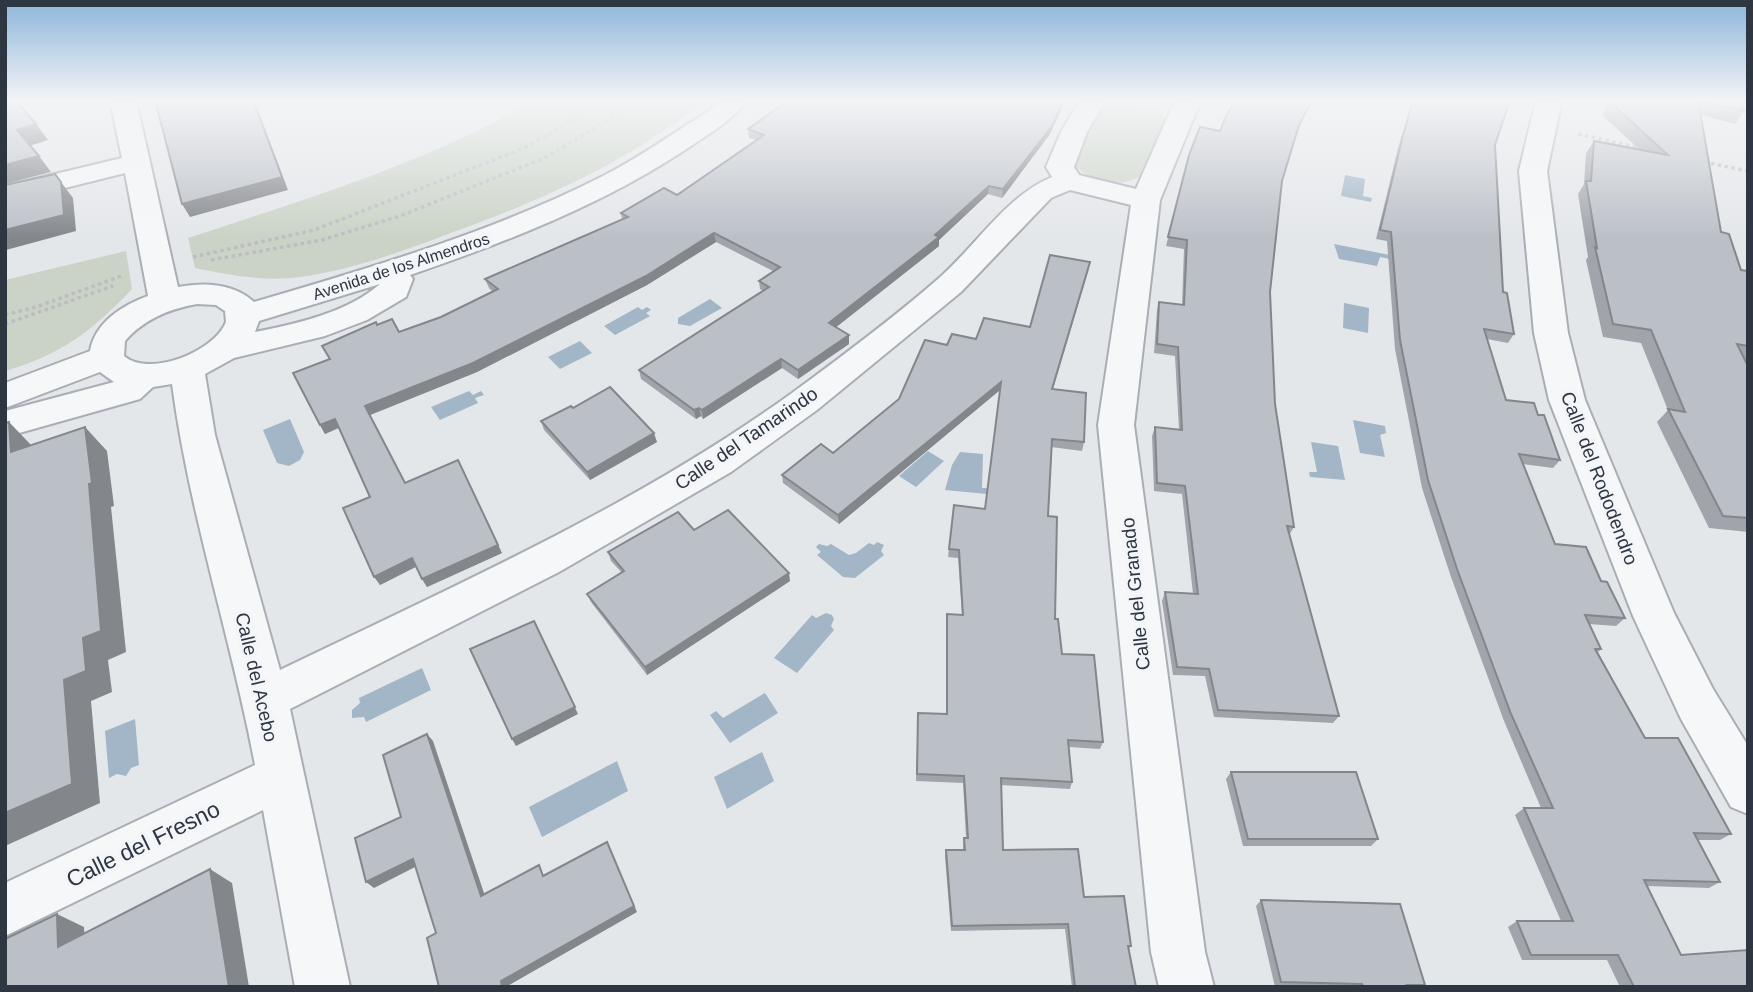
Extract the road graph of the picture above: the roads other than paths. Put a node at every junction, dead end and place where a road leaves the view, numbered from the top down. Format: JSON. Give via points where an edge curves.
{"nodes":[{"id":1,"x":133,"y":146,"type":"edge"},
{"id":2,"x":670,"y":146,"type":"edge"},
{"id":3,"x":1068,"y":146,"type":"edge"},
{"id":4,"x":1164,"y":146,"type":"edge"},
{"id":5,"x":1537,"y":146,"type":"edge"},
{"id":6,"x":136,"y":162,"type":"junction"},
{"id":7,"x":1068,"y":181,"type":"junction"},
{"id":8,"x":5,"y":195,"type":"edge"},
{"id":9,"x":1146,"y":200,"type":"junction"},
{"id":10,"x":394,"y":270,"type":"junction"},
{"id":11,"x":165,"y":300,"type":"junction"},
{"id":12,"x":244,"y":314,"type":"junction"},
{"id":13,"x":106,"y":357,"type":"junction"},
{"id":14,"x":205,"y":359,"type":"junction"},
{"id":15,"x":143,"y":377,"type":"junction"},
{"id":16,"x":5,"y":396,"type":"edge"},
{"id":17,"x":5,"y":424,"type":"edge"},
{"id":18,"x":265,"y":699,"type":"junction"},
{"id":19,"x":279,"y":777,"type":"junction"},
{"id":20,"x":1748,"y":791,"type":"edge"},
{"id":21,"x":5,"y":910,"type":"edge"},
{"id":22,"x":323,"y":987,"type":"edge"},
{"id":23,"x":1187,"y":987,"type":"edge"}],
"edges":[{"from":1,"to":6,"type":"street"},
{"from":2,"to":10,"type":"street","name":"Avenida de los Almendros","via":[[615,181],[534,219]]},
{"from":3,"to":7,"type":"street","via":[[1060,167]]},
{"from":4,"to":9,"type":"street","name":"Calle del Granado"},
{"from":5,"to":20,"type":"street","name":"Calle del Rododendro","via":[[1533,171],[1551,333],[1567,400],[1654,616],[1697,704]]},
{"from":6,"to":8,"type":"street"},
{"from":6,"to":11,"type":"street"},
{"from":7,"to":9,"type":"street"},
{"from":7,"to":18,"type":"street","name":"Calle del Tamarindo","via":[[1041,192],[950,285],[804,401],[718,462],[545,560]]},
{"from":9,"to":23,"type":"street","name":"Calle del Granado","via":[[1116,425],[1175,924]]},
{"from":10,"to":12,"type":"street","name":"Avenida de los Almendros"},
{"from":10,"to":14,"type":"street","via":[[395,290],[382,300],[295,334]]},
{"from":11,"to":12,"type":"street","via":[[197,294],[224,296]]},
{"from":11,"to":13,"type":"street","via":[[120,326],[106,347]]},
{"from":12,"to":14,"type":"street","via":[[236,337]]},
{"from":13,"to":15,"type":"street","via":[[112,367]]},
{"from":13,"to":16,"type":"street"},
{"from":14,"to":15,"type":"street"},
{"from":14,"to":18,"type":"street","name":"Calle del Acebo","via":[[197,435]]},
{"from":15,"to":17,"type":"street","via":[[128,390]]},
{"from":18,"to":19,"type":"street","name":"Calle del Acebo"},
{"from":19,"to":21,"type":"street","name":"Calle del Fresno"},
{"from":19,"to":22,"type":"street","name":"Calle del Acebo"}]}
